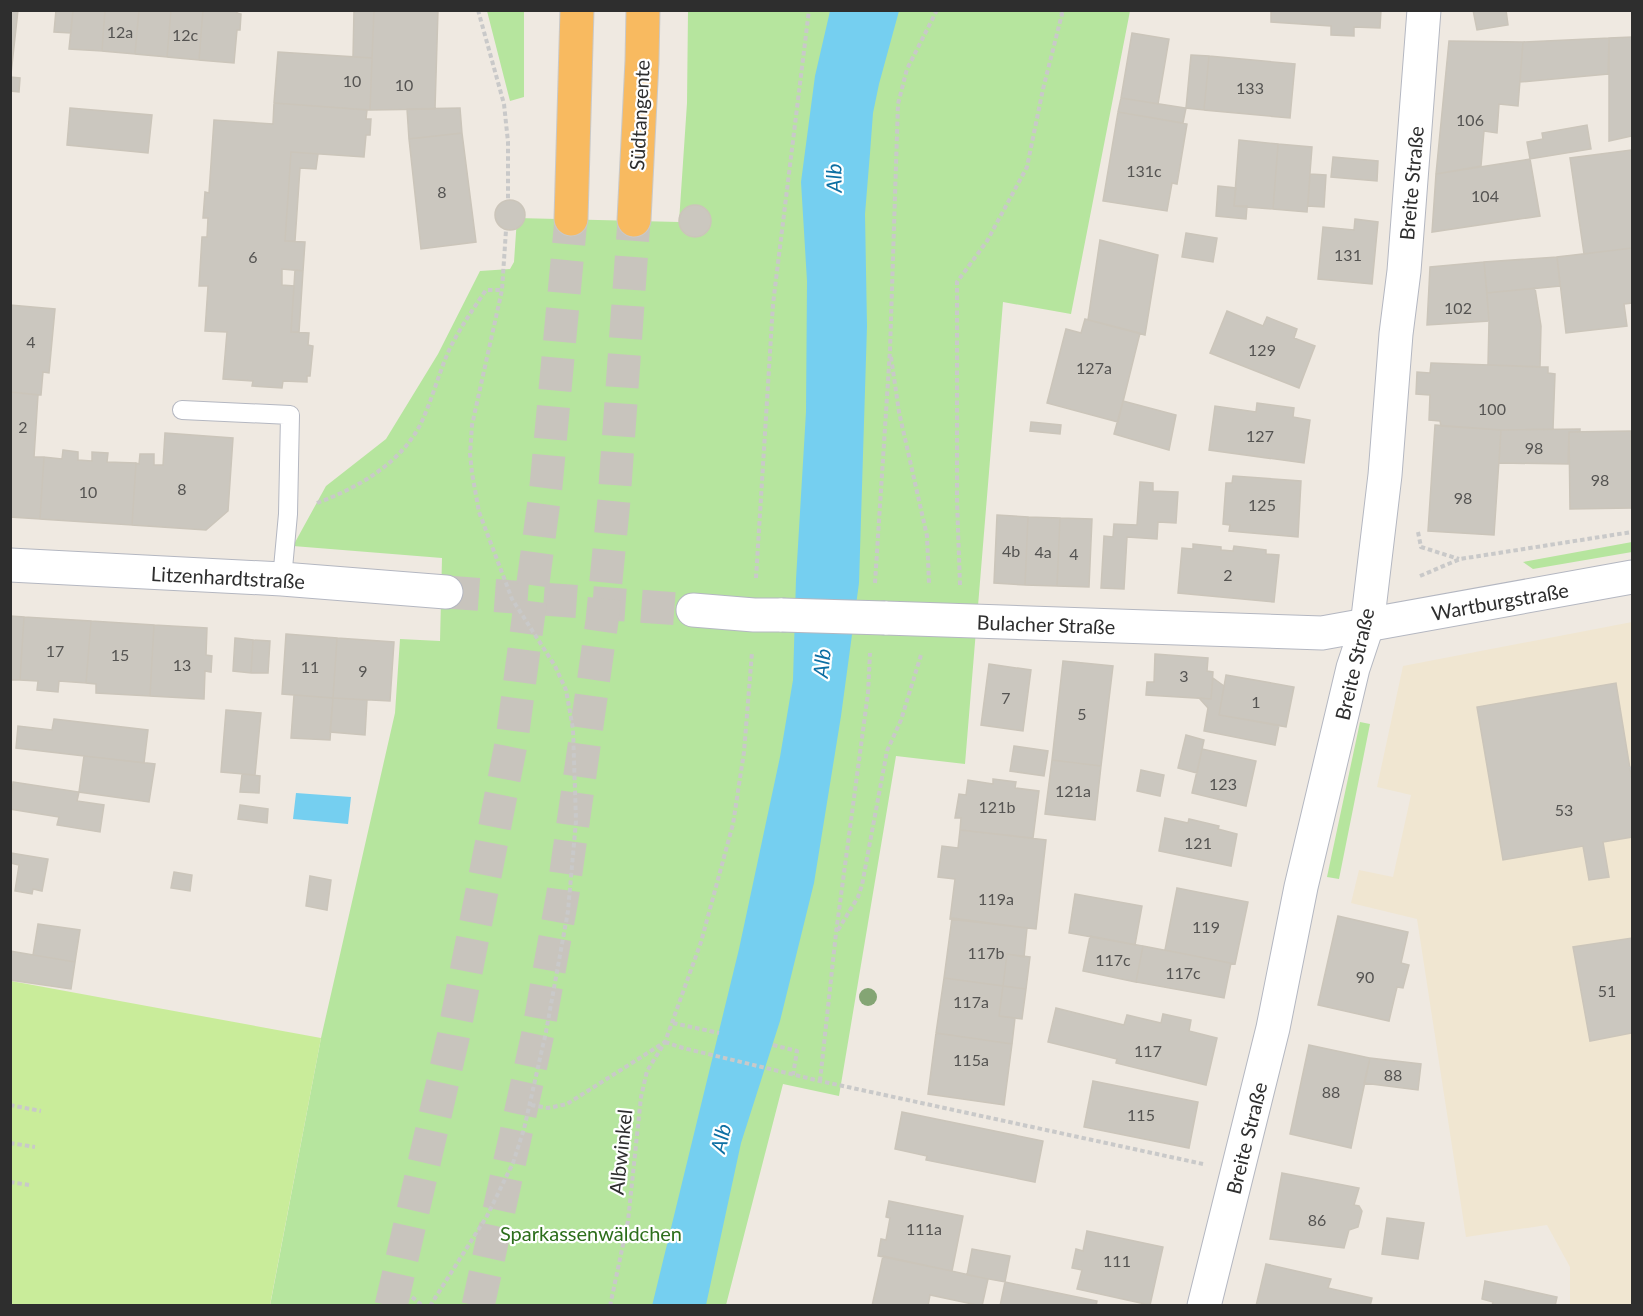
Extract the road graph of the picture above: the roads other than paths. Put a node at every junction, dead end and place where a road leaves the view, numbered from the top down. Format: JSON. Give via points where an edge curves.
{"nodes":[{"id":1,"x":577,"y":10,"type":"edge"},
{"id":2,"x":643,"y":10,"type":"edge"},
{"id":3,"x":1424,"y":10,"type":"edge"},
{"id":4,"x":571,"y":219,"type":"tunnel mouth"},
{"id":5,"x":634,"y":220,"type":"tunnel mouth"},
{"id":6,"x":182,"y":410,"type":"dead end"},
{"id":7,"x":10,"y":565,"type":"edge"},
{"id":8,"x":1632,"y":577,"type":"edge"},
{"id":9,"x":282,"y":579,"type":"junction"},
{"id":10,"x":446,"y":592,"type":"tunnel mouth"},
{"id":11,"x":739,"y":613,"type":"road end"},
{"id":12,"x":1367,"y":626,"type":"junction"},
{"id":13,"x":1204,"y":1305,"type":"edge"}],
"edges":[{"from":1,"to":4,"type":"highway"},
{"from":2,"to":5,"type":"highway","name":"Südtangente"},
{"from":3,"to":12,"type":"street","name":"Breite Straße","via":[[1404,271]]},
{"from":6,"to":9,"type":"lane","via":[[291,415]]},
{"from":7,"to":9,"type":"street","name":"Litzenhardtstraße"},
{"from":8,"to":12,"type":"street","name":"Wartburgstraße"},
{"from":9,"to":10,"type":"street","name":"Litzenhardtstraße"},
{"from":11,"to":12,"type":"street","name":"Bulacher Straße","bridge":true,"via":[[1322,633]]},
{"from":12,"to":13,"type":"street","name":"Breite Straße","via":[[1353,668],[1273,1029]]}]}
